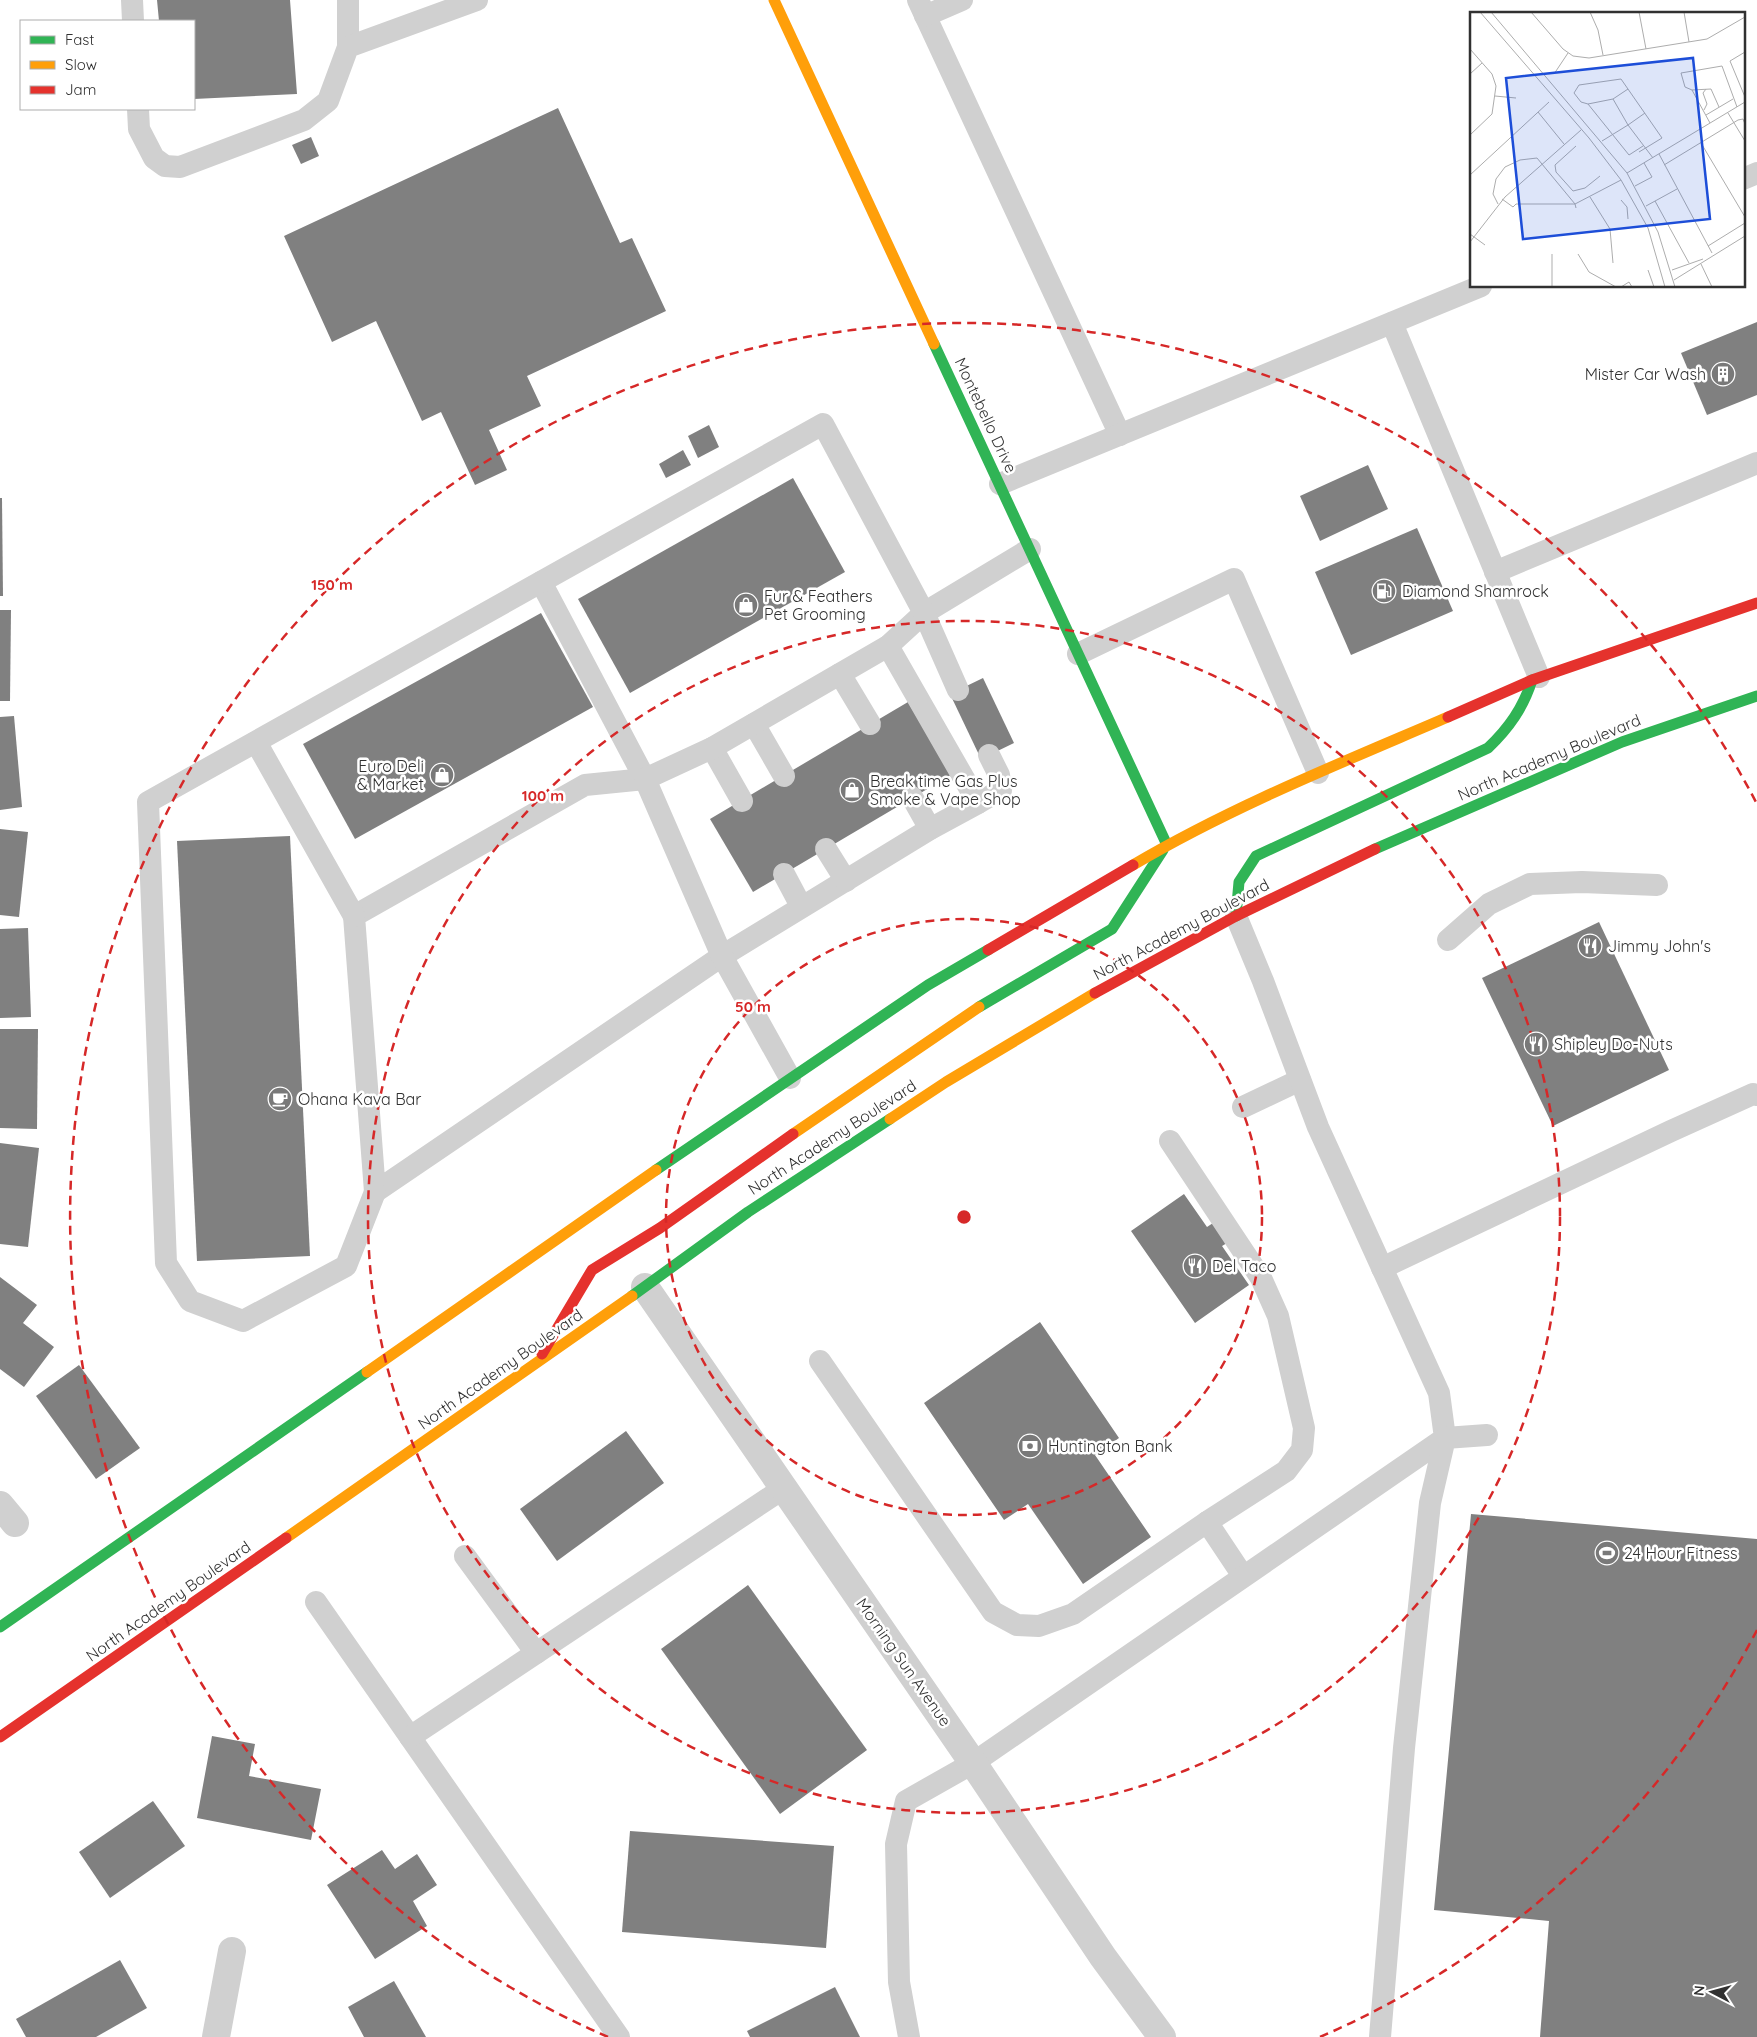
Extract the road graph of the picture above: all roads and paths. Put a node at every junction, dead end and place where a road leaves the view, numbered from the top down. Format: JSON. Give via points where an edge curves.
{"nodes":[{"id":1,"x":132,"y":0,"type":"edge"},
{"id":2,"x":348,"y":0,"type":"edge"},
{"id":3,"x":477,"y":0,"type":"edge"},
{"id":4,"x":774,"y":0,"type":"edge"},
{"id":5,"x":962,"y":0,"type":"edge"},
{"id":6,"x":921,"y":8,"type":"edge"},
{"id":7,"x":134,"y":20,"type":"edge"},
{"id":8,"x":348,"y":47,"type":"junction"},
{"id":9,"x":138,"y":110,"type":"edge"},
{"id":10,"x":1757,"y":173,"type":"edge"},
{"id":11,"x":1744,"y":179,"type":"edge"},
{"id":12,"x":1476,"y":288,"type":"edge"},
{"id":13,"x":1392,"y":323,"type":"junction"},
{"id":14,"x":1120,"y":435,"type":"junction"},
{"id":15,"x":1757,"y":463,"type":"edge"},
{"id":16,"x":1000,"y":484,"type":"junction"},
{"id":17,"x":1030,"y":549,"type":"junction"},
{"id":18,"x":1495,"y":572,"type":"junction"},
{"id":19,"x":540,"y":582,"type":"junction"},
{"id":20,"x":1757,"y":603,"type":"edge"},
{"id":21,"x":924,"y":613,"type":"junction"},
{"id":22,"x":888,"y":646,"type":"junction"},
{"id":23,"x":1078,"y":654,"type":"junction"},
{"id":24,"x":840,"y":674,"type":"junction"},
{"id":25,"x":1536,"y":679,"type":"junction"},
{"id":26,"x":958,"y":690,"type":"dead end"},
{"id":27,"x":1757,"y":696,"type":"edge"},
{"id":28,"x":754,"y":724,"type":"junction"},
{"id":29,"x":870,"y":724,"type":"dead end"},
{"id":30,"x":256,"y":742,"type":"junction"},
{"id":31,"x":712,"y":748,"type":"junction"},
{"id":32,"x":989,"y":755,"type":"dead end"},
{"id":33,"x":1318,"y":773,"type":"junction"},
{"id":34,"x":784,"y":776,"type":"dead end"},
{"id":35,"x":645,"y":779,"type":"junction"},
{"id":36,"x":912,"y":797,"type":"dead end"},
{"id":37,"x":742,"y":801,"type":"dead end"},
{"id":38,"x":978,"y":803,"type":"junction"},
{"id":39,"x":930,"y":829,"type":"junction"},
{"id":40,"x":1167,"y":845,"type":"junction"},
{"id":41,"x":826,"y":849,"type":"dead end"},
{"id":42,"x":784,"y":874,"type":"dead end"},
{"id":43,"x":846,"y":881,"type":"junction"},
{"id":44,"x":1657,"y":885,"type":"dead end"},
{"id":45,"x":801,"y":906,"type":"junction"},
{"id":46,"x":354,"y":916,"type":"junction"},
{"id":47,"x":1236,"y":916,"type":"junction"},
{"id":48,"x":1448,"y":940,"type":"dead end"},
{"id":49,"x":722,"y":956,"type":"junction"},
{"id":50,"x":790,"y":1078,"type":"junction"},
{"id":51,"x":1300,"y":1080,"type":"junction"},
{"id":52,"x":1757,"y":1095,"type":"edge"},
{"id":53,"x":1244,"y":1107,"type":"dead end"},
{"id":54,"x":1170,"y":1141,"type":"dead end"},
{"id":55,"x":375,"y":1192,"type":"junction"},
{"id":56,"x":1382,"y":1268,"type":"junction"},
{"id":57,"x":645,"y":1287,"type":"junction"},
{"id":58,"x":820,"y":1361,"type":"dead end"},
{"id":59,"x":538,"y":1362,"type":"junction"},
{"id":60,"x":1487,"y":1435,"type":"dead end"},
{"id":61,"x":1445,"y":1438,"type":"junction"},
{"id":62,"x":784,"y":1488,"type":"junction"},
{"id":63,"x":1206,"y":1522,"type":"junction"},
{"id":64,"x":465,"y":1556,"type":"dead end"},
{"id":65,"x":1243,"y":1576,"type":"junction"},
{"id":66,"x":316,"y":1602,"type":"dead end"},
{"id":67,"x":0,"y":1626,"type":"edge"},
{"id":68,"x":536,"y":1654,"type":"junction"},
{"id":69,"x":0,"y":1737,"type":"edge"},
{"id":70,"x":410,"y":1737,"type":"junction"},
{"id":71,"x":973,"y":1763,"type":"junction"},
{"id":72,"x":232,"y":1951,"type":"dead end"},
{"id":73,"x":216,"y":2037,"type":"edge"},
{"id":74,"x":619,"y":2037,"type":"edge"},
{"id":75,"x":909,"y":2037,"type":"edge"},
{"id":76,"x":1162,"y":2037,"type":"edge"},
{"id":77,"x":1380,"y":2037,"type":"edge"}],
"edges":[{"from":1,"to":7,"type":"lane"},
{"from":2,"to":8,"type":"lane"},
{"from":3,"to":8,"type":"lane"},
{"from":4,"to":16,"type":"main road","name":"Montebello Drive"},
{"from":5,"to":6,"type":"lane"},
{"from":6,"to":14,"type":"lane"},
{"from":8,"to":9,"type":"lane","via":[[328,101],[304,120],[180,167],[165,166],[154,158],[139,129]]},
{"from":10,"to":11,"type":"lane"},
{"from":12,"to":13,"type":"lane"},
{"from":13,"to":14,"type":"lane"},
{"from":13,"to":18,"type":"lane"},
{"from":14,"to":16,"type":"lane"},
{"from":15,"to":18,"type":"lane"},
{"from":16,"to":17,"type":"main road","name":"Montebello Drive"},
{"from":17,"to":21,"type":"lane"},
{"from":17,"to":23,"type":"main road","name":"Montebello Drive"},
{"from":18,"to":25,"type":"lane"},
{"from":19,"to":21,"type":"lane","via":[[823,424]]},
{"from":19,"to":30,"type":"lane"},
{"from":19,"to":35,"type":"lane"},
{"from":20,"to":25,"type":"main road"},
{"from":21,"to":22,"type":"lane"},
{"from":21,"to":26,"type":"lane"},
{"from":22,"to":24,"type":"lane"},
{"from":22,"to":38,"type":"lane"},
{"from":23,"to":33,"type":"lane","via":[[1234,579]]},
{"from":23,"to":40,"type":"main road","name":"Montebello Drive"},
{"from":24,"to":28,"type":"lane"},
{"from":24,"to":29,"type":"lane"},
{"from":25,"to":33,"type":"main road"},
{"from":25,"to":47,"type":"main road","via":[[1510,727],[1488,748],[1256,856],[1239,882]]},
{"from":27,"to":47,"type":"main road","name":"North Academy Boulevard","via":[[1613,746],[1398,838]]},
{"from":28,"to":31,"type":"lane"},
{"from":28,"to":34,"type":"lane"},
{"from":30,"to":46,"type":"lane"},
{"from":30,"to":55,"type":"lane","via":[[148,802],[166,1263],[190,1301],[244,1321],[346,1266]]},
{"from":31,"to":35,"type":"lane"},
{"from":31,"to":37,"type":"lane"},
{"from":32,"to":38,"type":"lane","via":[[999,775],[1001,790]]},
{"from":33,"to":40,"type":"main road"},
{"from":35,"to":46,"type":"lane","via":[[585,784]]},
{"from":35,"to":49,"type":"lane"},
{"from":36,"to":39,"type":"lane"},
{"from":38,"to":39,"type":"lane"},
{"from":39,"to":43,"type":"lane"},
{"from":40,"to":50,"type":"main road","via":[[928,985]]},
{"from":40,"to":59,"type":"main road","via":[[1112,929],[984,1004],[817,1116],[660,1228],[592,1270]]},
{"from":41,"to":43,"type":"lane"},
{"from":42,"to":45,"type":"lane"},
{"from":43,"to":45,"type":"lane"},
{"from":44,"to":48,"type":"lane","via":[[1530,884],[1489,904]]},
{"from":45,"to":49,"type":"lane"},
{"from":46,"to":55,"type":"lane"},
{"from":47,"to":51,"type":"lane"},
{"from":47,"to":57,"type":"main road","name":"North Academy Boulevard","via":[[1094,993],[946,1082],[748,1212]]},
{"from":49,"to":50,"type":"lane"},
{"from":49,"to":55,"type":"lane"},
{"from":50,"to":67,"type":"main road"},
{"from":51,"to":53,"type":"lane"},
{"from":51,"to":56,"type":"lane"},
{"from":52,"to":56,"type":"lane","via":[[1670,1131]]},
{"from":54,"to":63,"type":"lane","via":[[1261,1278],[1278,1316],[1304,1428],[1302,1450],[1286,1471]]},
{"from":56,"to":61,"type":"lane","via":[[1439,1393]]},
{"from":57,"to":59,"type":"main road","name":"North Academy Boulevard"},
{"from":57,"to":62,"type":"street","name":"Morning Sun Avenue"},
{"from":58,"to":63,"type":"lane","via":[[993,1612],[1017,1625],[1039,1626],[1073,1614]]},
{"from":59,"to":69,"type":"main road","name":"North Academy Boulevard"},
{"from":60,"to":61,"type":"lane"},
{"from":61,"to":65,"type":"lane"},
{"from":61,"to":77,"type":"lane","via":[[1430,1503],[1404,1748]]},
{"from":62,"to":68,"type":"lane"},
{"from":62,"to":71,"type":"street","name":"Morning Sun Avenue"},
{"from":63,"to":65,"type":"lane"},
{"from":64,"to":68,"type":"lane"},
{"from":65,"to":71,"type":"lane"},
{"from":66,"to":70,"type":"lane"},
{"from":68,"to":70,"type":"lane"},
{"from":70,"to":74,"type":"lane"},
{"from":71,"to":75,"type":"lane","via":[[906,1802],[896,1844],[900,1982]]},
{"from":71,"to":76,"type":"street","name":"Morning Sun Avenue","via":[[1103,1957]]},
{"from":72,"to":73,"type":"street"}]}
